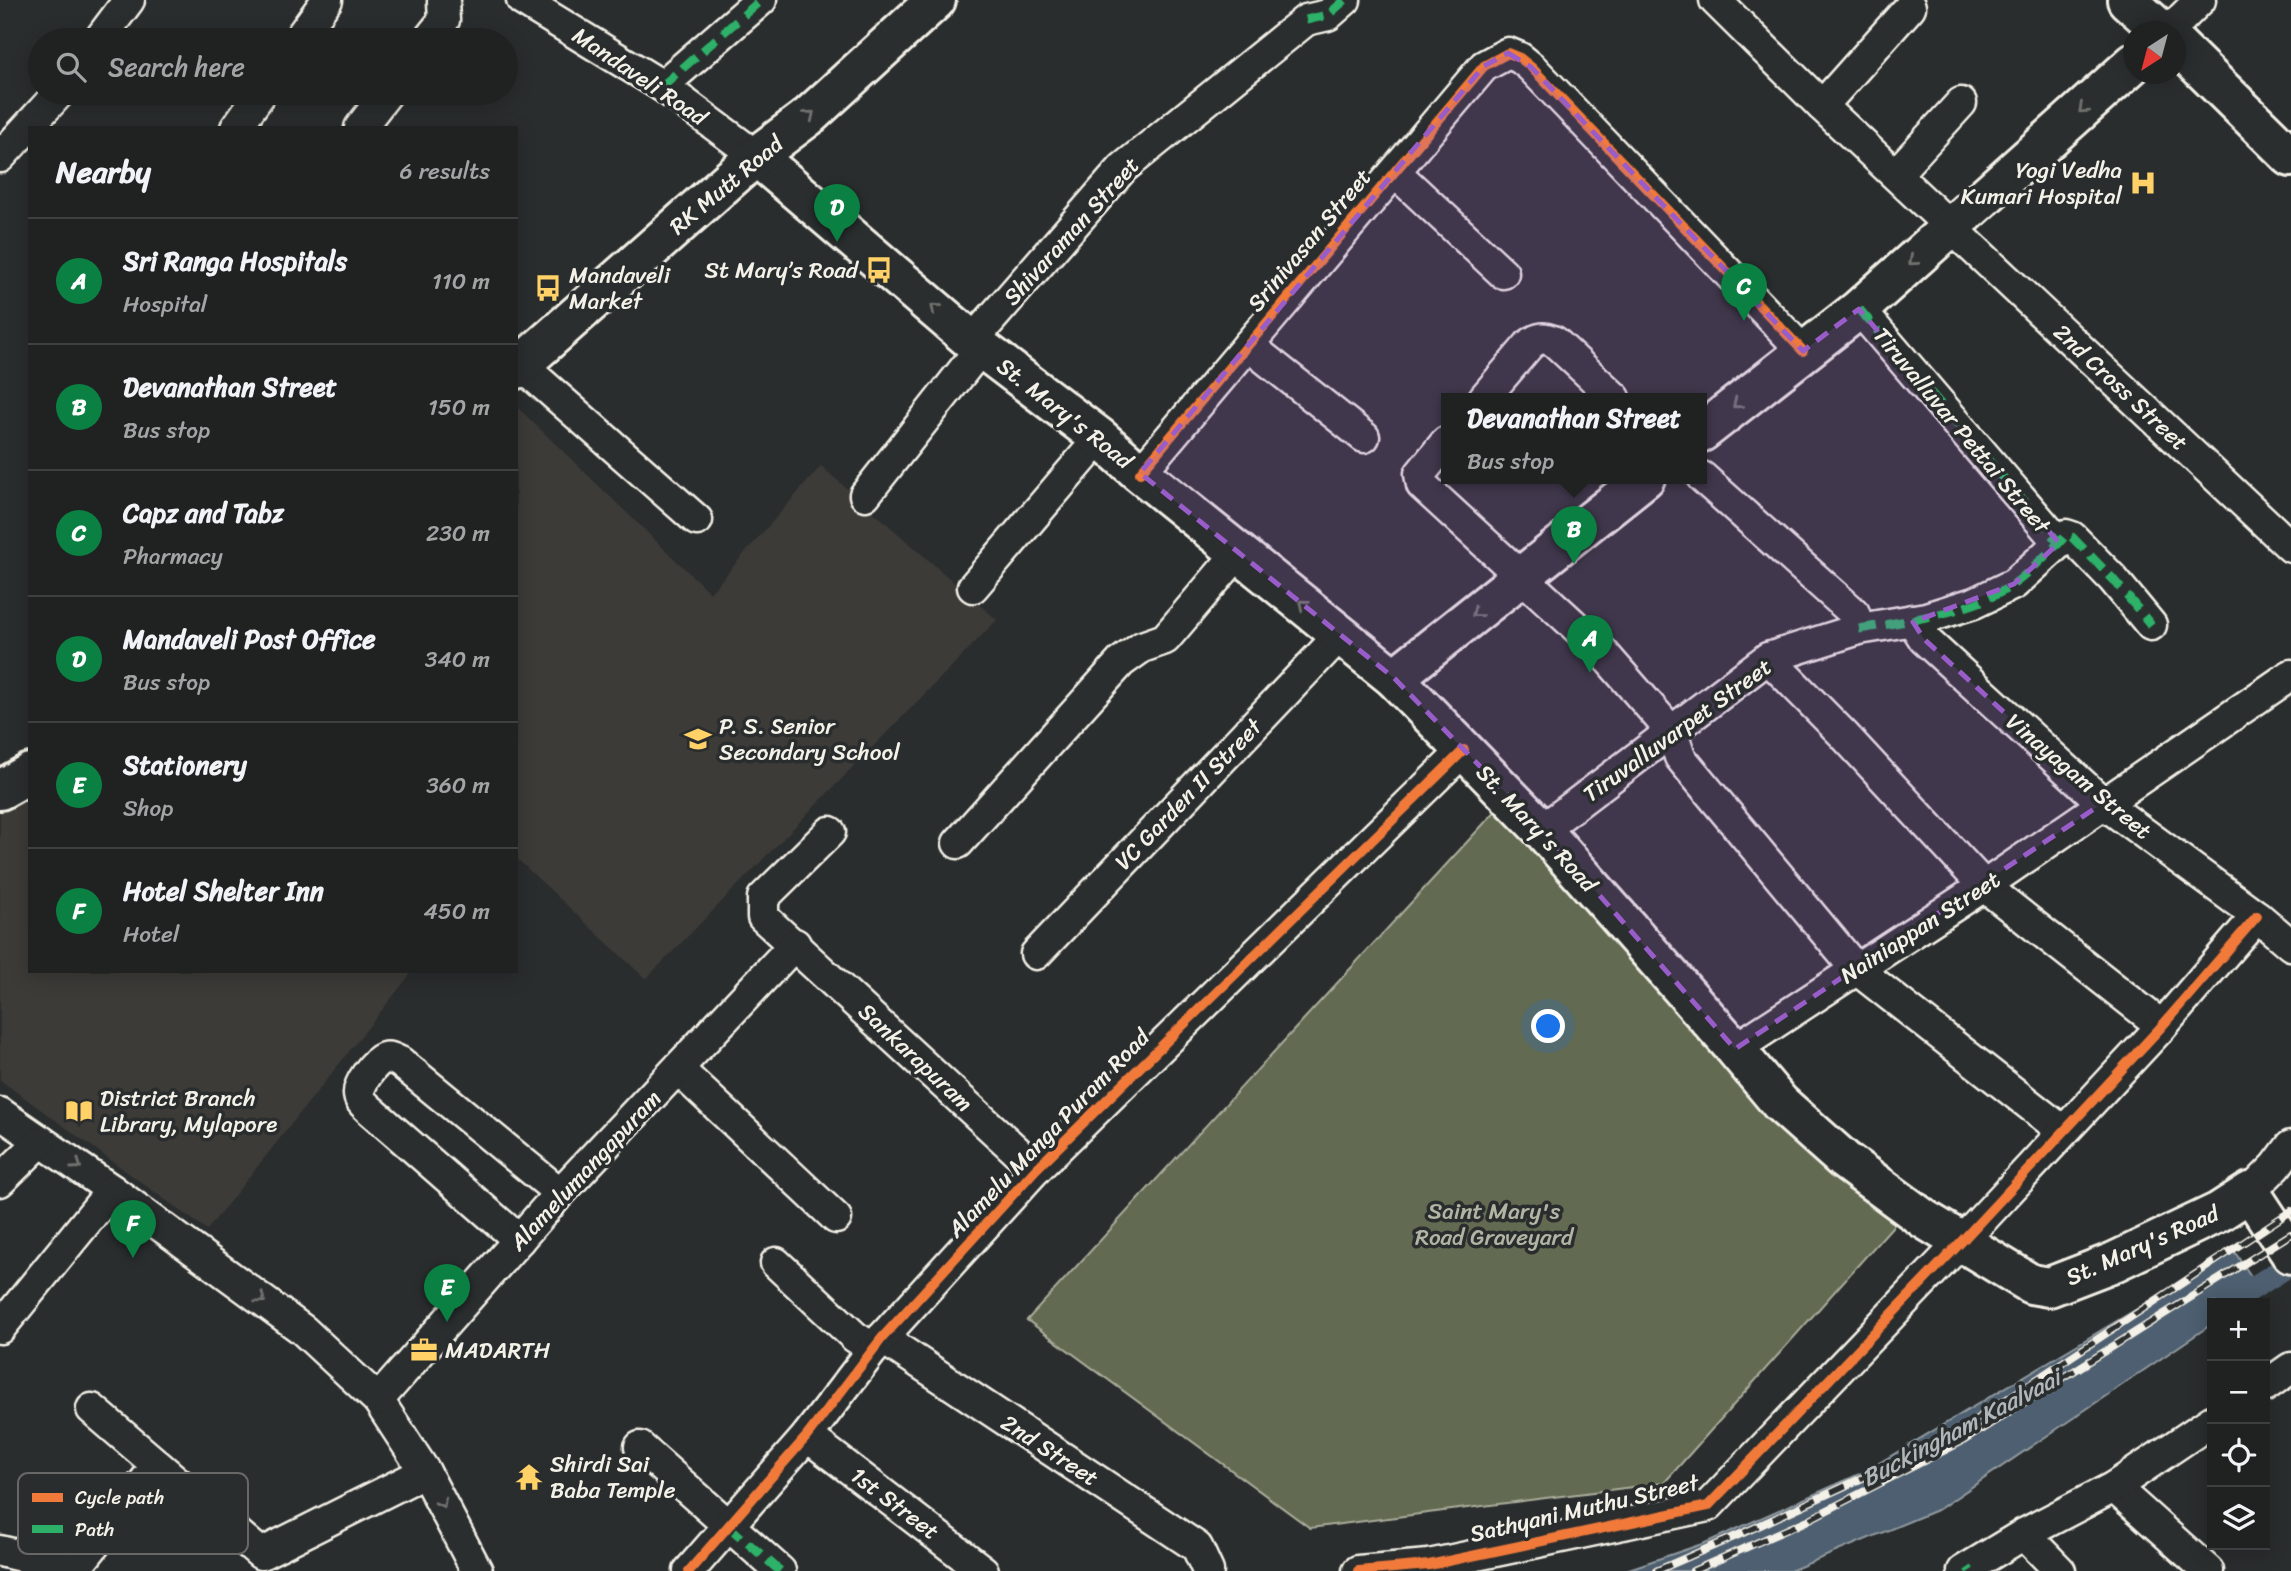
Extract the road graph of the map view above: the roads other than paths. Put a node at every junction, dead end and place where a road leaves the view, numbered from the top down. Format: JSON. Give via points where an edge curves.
{"nodes":[{"id":1,"x":129,"y":0,"type":"edge"},
{"id":2,"x":327,"y":0,"type":"edge"},
{"id":3,"x":445,"y":0,"type":"edge"},
{"id":4,"x":523,"y":0,"type":"edge"},
{"id":5,"x":761,"y":0,"type":"edge"},
{"id":6,"x":936,"y":0,"type":"edge"},
{"id":7,"x":1345,"y":0,"type":"edge"},
{"id":8,"x":1715,"y":0,"type":"edge"},
{"id":9,"x":2127,"y":0,"type":"edge"},
{"id":10,"x":2200,"y":0,"type":"edge"},
{"id":11,"x":1910,"y":7,"type":"dead end"},
{"id":12,"x":2150,"y":21,"type":"edge"},
{"id":13,"x":2179,"y":21,"type":"edge"},
{"id":14,"x":108,"y":28,"type":"edge"},
{"id":15,"x":307,"y":28,"type":"edge"},
{"id":16,"x":438,"y":28,"type":"edge"},
{"id":17,"x":2186,"y":55,"type":"edge"},
{"id":18,"x":2123,"y":72,"type":"edge"},
{"id":19,"x":662,"y":86,"type":"junction"},
{"id":20,"x":1961,"y":103,"type":"dead end"},
{"id":21,"x":48,"y":105,"type":"edge"},
{"id":22,"x":252,"y":105,"type":"edge"},
{"id":23,"x":378,"y":105,"type":"edge"},
{"id":24,"x":1822,"y":106,"type":"junction"},
{"id":25,"x":29,"y":126,"type":"edge"},
{"id":26,"x":237,"y":126,"type":"edge"},
{"id":27,"x":362,"y":126,"type":"edge"},
{"id":28,"x":28,"y":127,"type":"edge"},
{"id":29,"x":755,"y":156,"type":"junction"},
{"id":30,"x":0,"y":157,"type":"edge"},
{"id":31,"x":2291,"y":157,"type":"edge"},
{"id":32,"x":1395,"y":172,"type":"junction"},
{"id":33,"x":1896,"y":174,"type":"junction"},
{"id":34,"x":1952,"y":226,"type":"junction"},
{"id":35,"x":1503,"y":273,"type":"dead end"},
{"id":36,"x":1859,"y":309,"type":"junction"},
{"id":37,"x":976,"y":344,"type":"junction"},
{"id":38,"x":1248,"y":345,"type":"junction"},
{"id":39,"x":1802,"y":351,"type":"junction"},
{"id":40,"x":519,"y":367,"type":"edge"},
{"id":41,"x":1488,"y":393,"type":"edge"},
{"id":42,"x":1610,"y":393,"type":"edge"},
{"id":43,"x":1707,"y":428,"type":"edge"},
{"id":44,"x":1364,"y":437,"type":"dead end"},
{"id":45,"x":1100,"y":438,"type":"junction"},
{"id":46,"x":1441,"y":448,"type":"edge"},
{"id":47,"x":1140,"y":473,"type":"junction"},
{"id":48,"x":1707,"y":481,"type":"edge"},
{"id":49,"x":1637,"y":484,"type":"edge"},
{"id":50,"x":865,"y":495,"type":"dead end"},
{"id":51,"x":697,"y":520,"type":"dead end"},
{"id":52,"x":2059,"y":543,"type":"junction"},
{"id":53,"x":2291,"y":547,"type":"edge"},
{"id":54,"x":1239,"y":552,"type":"junction"},
{"id":55,"x":1523,"y":576,"type":"junction"},
{"id":56,"x":972,"y":587,"type":"dead end"},
{"id":57,"x":1912,"y":620,"type":"junction"},
{"id":58,"x":2151,"y":625,"type":"dead end"},
{"id":59,"x":1859,"y":629,"type":"junction"},
{"id":60,"x":1341,"y":634,"type":"junction"},
{"id":61,"x":1768,"y":659,"type":"junction"},
{"id":62,"x":2291,"y":675,"type":"edge"},
{"id":63,"x":1394,"y":678,"type":"junction"},
{"id":64,"x":1672,"y":732,"type":"junction"},
{"id":65,"x":1464,"y":750,"type":"junction"},
{"id":66,"x":28,"y":774,"type":"edge"},
{"id":67,"x":0,"y":790,"type":"edge"},
{"id":68,"x":2103,"y":803,"type":"junction"},
{"id":69,"x":1542,"y":830,"type":"junction"},
{"id":70,"x":830,"y":831,"type":"dead end"},
{"id":71,"x":958,"y":843,"type":"dead end"},
{"id":72,"x":1984,"y":886,"type":"junction"},
{"id":73,"x":2257,"y":916,"type":"junction"},
{"id":74,"x":795,"y":944,"type":"junction"},
{"id":75,"x":2291,"y":945,"type":"edge"},
{"id":76,"x":1036,"y":954,"type":"dead end"},
{"id":77,"x":1855,"y":968,"type":"junction"},
{"id":78,"x":2162,"y":1026,"type":"junction"},
{"id":79,"x":1735,"y":1049,"type":"junction"},
{"id":80,"x":679,"y":1070,"type":"junction"},
{"id":81,"x":0,"y":1113,"type":"edge"},
{"id":82,"x":2063,"y":1131,"type":"junction"},
{"id":83,"x":41,"y":1141,"type":"junction"},
{"id":84,"x":2291,"y":1146,"type":"edge"},
{"id":85,"x":1036,"y":1169,"type":"junction"},
{"id":86,"x":0,"y":1181,"type":"edge"},
{"id":87,"x":112,"y":1190,"type":"junction"},
{"id":88,"x":560,"y":1193,"type":"junction"},
{"id":89,"x":2259,"y":1205,"type":"junction"},
{"id":90,"x":836,"y":1218,"type":"dead end"},
{"id":91,"x":519,"y":1240,"type":"junction"},
{"id":92,"x":1962,"y":1241,"type":"junction"},
{"id":93,"x":2291,"y":1254,"type":"edge"},
{"id":94,"x":776,"y":1263,"type":"dead end"},
{"id":95,"x":0,"y":1328,"type":"edge"},
{"id":96,"x":878,"y":1344,"type":"junction"},
{"id":97,"x":2291,"y":1368,"type":"edge"},
{"id":98,"x":2270,"y":1383,"type":"edge"},
{"id":99,"x":378,"y":1400,"type":"junction"},
{"id":100,"x":92,"y":1409,"type":"dead end"},
{"id":101,"x":2208,"y":1424,"type":"edge"},
{"id":102,"x":807,"y":1436,"type":"junction"},
{"id":103,"x":640,"y":1447,"type":"dead end"},
{"id":104,"x":157,"y":1466,"type":"junction"},
{"id":105,"x":425,"y":1472,"type":"junction"},
{"id":106,"x":151,"y":1473,"type":"edge"},
{"id":107,"x":165,"y":1473,"type":"edge"},
{"id":108,"x":2114,"y":1487,"type":"junction"},
{"id":109,"x":727,"y":1525,"type":"junction"},
{"id":110,"x":2024,"y":1534,"type":"junction"},
{"id":111,"x":248,"y":1544,"type":"edge"},
{"id":112,"x":0,"y":1551,"type":"edge"},
{"id":113,"x":87,"y":1554,"type":"edge"},
{"id":114,"x":2055,"y":1569,"type":"edge"},
{"id":115,"x":1967,"y":1570,"type":"edge"},
{"id":116,"x":478,"y":1571,"type":"edge"},
{"id":117,"x":689,"y":1571,"type":"edge"},
{"id":118,"x":780,"y":1571,"type":"edge"},
{"id":119,"x":983,"y":1571,"type":"edge"},
{"id":120,"x":1208,"y":1571,"type":"edge"},
{"id":121,"x":1358,"y":1571,"type":"edge"},
{"id":122,"x":2207,"y":1571,"type":"edge"}],
"edges":[{"from":1,"to":14,"type":"street"},
{"from":2,"to":15,"type":"street"},
{"from":3,"to":16,"type":"street","via":[[444,20]]},
{"from":4,"to":19,"type":"street","name":"Mandaveli Road"},
{"from":5,"to":19,"type":"street"},
{"from":29,"to":6,"type":"main road","name":"RK Mutt Road","one_way":true,"via":[[808,117]]},
{"from":7,"to":37,"type":"street","name":"Shivaraman Street","via":[[1328,15],[1306,20],[1122,168]]},
{"from":8,"to":24,"type":"street","name":"2nd Cross Street"},
{"from":9,"to":12,"type":"main road"},
{"from":10,"to":13,"type":"street"},
{"from":11,"to":24,"type":"street"},
{"from":17,"to":31,"type":"main road"},
{"from":18,"to":34,"type":"main road","one_way":true},
{"from":19,"to":29,"type":"street","name":"Mandaveli Road"},
{"from":20,"to":33,"type":"street"},
{"from":21,"to":25,"type":"street"},
{"from":22,"to":26,"type":"street"},
{"from":23,"to":27,"type":"street"},
{"from":24,"to":33,"type":"street","name":"2nd Cross Street"},
{"from":28,"to":30,"type":"street"},
{"from":37,"to":29,"type":"main road","name":"St. Mary's Road","one_way":true},
{"from":29,"to":40,"type":"main road","name":"RK Mutt Road"},
{"from":32,"to":35,"type":"street"},
{"from":32,"to":38,"type":"street","name":"Srinivasan Street"},
{"from":32,"to":39,"type":"street","name":"Srinivasan Street","via":[[1484,66],[1508,53],[1520,58]]},
{"from":33,"to":34,"type":"street","name":"2nd Cross Street"},
{"from":34,"to":36,"type":"main road","one_way":true},
{"from":34,"to":53,"type":"street","name":"2nd Cross Street"},
{"from":36,"to":39,"type":"main road"},
{"from":36,"to":52,"type":"street","name":"Tiruvalluvar Pettai Street"},
{"from":37,"to":45,"type":"main road","name":"St. Mary's Road"},
{"from":37,"to":50,"type":"street","name":"Shivaraman Street"},
{"from":38,"to":44,"type":"street"},
{"from":38,"to":47,"type":"street","name":"Srinivasan Street"},
{"from":39,"to":43,"type":"main road","one_way":true},
{"from":40,"to":51,"type":"street"},
{"from":41,"to":42,"type":"street","via":[[1530,345],[1545,338]]},
{"from":45,"to":47,"type":"main road","name":"St. Mary's Road"},
{"from":45,"to":56,"type":"street"},
{"from":46,"to":55,"type":"street","via":[[1420,474],[1422,485]]},
{"from":47,"to":54,"type":"main road","name":"St. Mary's Road"},
{"from":48,"to":59,"type":"street","via":[[1854,613]]},
{"from":49,"to":55,"type":"main road"},
{"from":52,"to":57,"type":"street","name":"Tiruvalluvarpet Street","via":[[2014,584],[1974,603]]},
{"from":52,"to":58,"type":"street","name":"Tiruvalluvar Pettai Street","via":[[2066,535],[2072,537]]},
{"from":60,"to":54,"type":"main road","name":"St. Mary's Road","one_way":true},
{"from":54,"to":71,"type":"street","via":[[1165,639],[1142,647],[1121,662]]},
{"from":55,"to":63,"type":"main road","one_way":true},
{"from":55,"to":64,"type":"street","via":[[1598,647]]},
{"from":57,"to":59,"type":"street","name":"Tiruvalluvarpet Street"},
{"from":57,"to":68,"type":"street","name":"Vinayagam Street","via":[[1924,639]]},
{"from":59,"to":61,"type":"street","name":"Tiruvalluvarpet Street"},
{"from":60,"to":63,"type":"main road","name":"St. Mary's Road"},
{"from":60,"to":76,"type":"street","name":"VC Garden II Street"},
{"from":61,"to":64,"type":"street","name":"Tiruvalluvarpet Street"},
{"from":61,"to":72,"type":"street"},
{"from":62,"to":68,"type":"street","name":"Nainiappan Street"},
{"from":63,"to":65,"type":"main road","name":"St. Mary's Road"},
{"from":64,"to":69,"type":"street","name":"Tiruvalluvarpet Street"},
{"from":64,"to":77,"type":"street","via":[[1681,757]]},
{"from":65,"to":69,"type":"main road","name":"St. Mary's Road"},
{"from":65,"to":85,"type":"street","name":"Alamelu Manga Puram Road"},
{"from":66,"to":67,"type":"main road"},
{"from":68,"to":72,"type":"street","name":"Nainiappan Street"},
{"from":68,"to":73,"type":"street","name":"Vinayagam Street"},
{"from":69,"to":79,"type":"main road","name":"St. Mary's Road"},
{"from":70,"to":74,"type":"street","name":"Sankarapuram","via":[[762,898],[763,917]]},
{"from":72,"to":77,"type":"street","name":"Nainiappan Street"},
{"from":72,"to":78,"type":"street"},
{"from":73,"to":75,"type":"street","name":"Vinayagam Street"},
{"from":73,"to":78,"type":"street","name":"Sathyani Muthu Street"},
{"from":74,"to":80,"type":"street","name":"Alamelumangapuram"},
{"from":74,"to":85,"type":"street","name":"Sankarapuram"},
{"from":77,"to":79,"type":"street","name":"Nainiappan Street"},
{"from":77,"to":82,"type":"street"},
{"from":78,"to":82,"type":"street","name":"Sathyani Muthu Street"},
{"from":79,"to":92,"type":"main road","name":"St. Mary's Road","via":[[1780,1103],[1844,1160]]},
{"from":80,"to":88,"type":"street","name":"Alamelumangapuram"},
{"from":80,"to":90,"type":"street"},
{"from":81,"to":83,"type":"street"},
{"from":82,"to":92,"type":"street","name":"Sathyani Muthu Street"},
{"from":83,"to":86,"type":"street"},
{"from":83,"to":87,"type":"street","one_way":true},
{"from":84,"to":89,"type":"street","via":[[2276,1166]]},
{"from":85,"to":96,"type":"street","name":"Alamelu Manga Puram Road"},
{"from":87,"to":95,"type":"street"},
{"from":87,"to":99,"type":"street","one_way":true,"via":[[303,1330]]},
{"from":88,"to":91,"type":"street","name":"Alamelumangapuram"},
{"from":88,"to":91,"type":"street","via":[[400,1062],[384,1058],[377,1063],[362,1082],[360,1100]]},
{"from":89,"to":92,"type":"main road","name":"St. Mary's Road","via":[[2219,1212],[2049,1287],[2031,1284]]},
{"from":89,"to":93,"type":"main road"},
{"from":91,"to":99,"type":"street","name":"Alamelumangapuram"},
{"from":92,"to":121,"type":"street","name":"Sathyani Muthu Street","via":[[1708,1506],[1429,1565]]},
{"from":94,"to":96,"type":"street","name":"2nd Street","via":[[855,1336]]},
{"from":96,"to":102,"type":"street","name":"Alamelu Manga Puram Road"},
{"from":96,"to":120,"type":"street","name":"2nd Street","via":[[1197,1546]]},
{"from":97,"to":98,"type":"street"},
{"from":99,"to":105,"type":"street"},
{"from":100,"to":104,"type":"street"},
{"from":101,"to":108,"type":"street"},
{"from":102,"to":109,"type":"street","name":"Alamelu Manga Puram Road"},
{"from":102,"to":119,"type":"street","name":"1st Street"},
{"from":103,"to":109,"type":"street"},
{"from":104,"to":106,"type":"street"},
{"from":104,"to":107,"type":"street"},
{"from":105,"to":111,"type":"street","via":[[261,1555]]},
{"from":105,"to":116,"type":"street","one_way":true},
{"from":108,"to":110,"type":"street"},
{"from":108,"to":122,"type":"street"},
{"from":109,"to":117,"type":"street","name":"Alamelu Manga Puram Road"},
{"from":109,"to":118,"type":"street"},
{"from":110,"to":114,"type":"street"},
{"from":110,"to":115,"type":"street"},
{"from":112,"to":113,"type":"street","via":[[75,1569]]}]}
